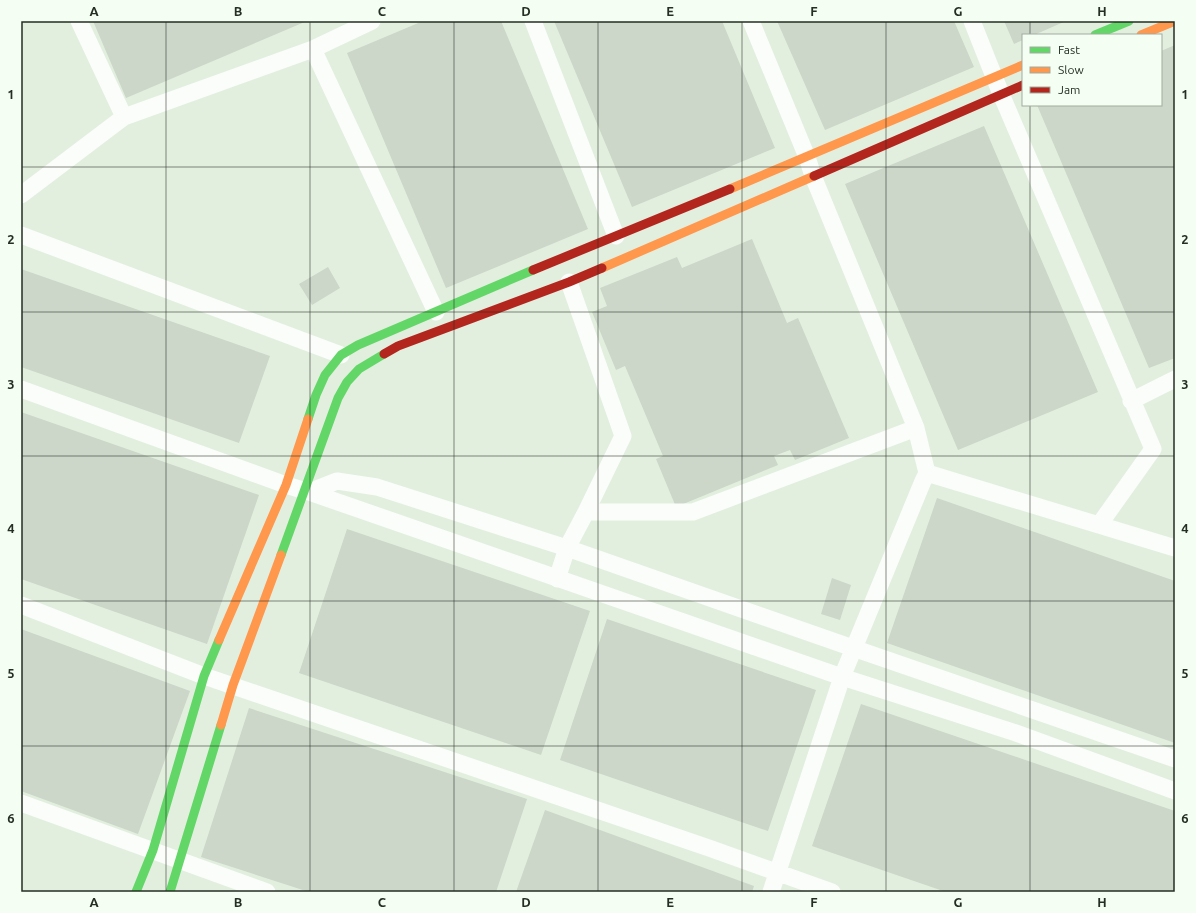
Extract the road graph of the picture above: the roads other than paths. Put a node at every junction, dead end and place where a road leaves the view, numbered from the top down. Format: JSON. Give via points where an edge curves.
{"nodes":[{"id":1,"x":79,"y":21,"type":"edge"},
{"id":2,"x":372,"y":21,"type":"edge"},
{"id":3,"x":533,"y":21,"type":"edge"},
{"id":4,"x":751,"y":21,"type":"edge"},
{"id":5,"x":972,"y":21,"type":"edge"},
{"id":6,"x":1129,"y":21,"type":"edge"},
{"id":7,"x":1175,"y":21,"type":"edge"},
{"id":8,"x":1097,"y":34,"type":"edge"},
{"id":9,"x":1143,"y":34,"type":"edge"},
{"id":10,"x":313,"y":49,"type":"junction"},
{"id":11,"x":1022,"y":65,"type":"edge"},
{"id":12,"x":994,"y":77,"type":"junction"},
{"id":13,"x":1022,"y":85,"type":"edge"},
{"id":14,"x":1001,"y":94,"type":"junction"},
{"id":15,"x":124,"y":117,"type":"junction"},
{"id":16,"x":807,"y":157,"type":"junction"},
{"id":17,"x":813,"y":176,"type":"junction"},
{"id":18,"x":21,"y":195,"type":"edge"},
{"id":19,"x":21,"y":235,"type":"edge"},
{"id":20,"x":616,"y":236,"type":"junction"},
{"id":21,"x":569,"y":282,"type":"junction"},
{"id":22,"x":436,"y":312,"type":"junction"},
{"id":23,"x":341,"y":355,"type":"junction"},
{"id":24,"x":1175,"y":379,"type":"edge"},
{"id":25,"x":21,"y":389,"type":"edge"},
{"id":26,"x":1131,"y":401,"type":"junction"},
{"id":27,"x":916,"y":428,"type":"junction"},
{"id":28,"x":927,"y":473,"type":"junction"},
{"id":29,"x":286,"y":485,"type":"junction"},
{"id":30,"x":306,"y":491,"type":"junction"},
{"id":31,"x":586,"y":512,"type":"junction"},
{"id":32,"x":1099,"y":526,"type":"junction"},
{"id":33,"x":567,"y":548,"type":"junction"},
{"id":34,"x":1175,"y":548,"type":"edge"},
{"id":35,"x":557,"y":579,"type":"junction"},
{"id":36,"x":21,"y":605,"type":"edge"},
{"id":37,"x":853,"y":648,"type":"junction"},
{"id":38,"x":204,"y":676,"type":"junction"},
{"id":39,"x":842,"y":677,"type":"junction"},
{"id":40,"x":232,"y":685,"type":"junction"},
{"id":41,"x":1175,"y":759,"type":"edge"},
{"id":42,"x":1175,"y":791,"type":"edge"},
{"id":43,"x":21,"y":803,"type":"edge"},
{"id":44,"x":154,"y":850,"type":"junction"},
{"id":45,"x":180,"y":862,"type":"junction"},
{"id":46,"x":778,"y":873,"type":"junction"},
{"id":47,"x":136,"y":892,"type":"edge"},
{"id":48,"x":170,"y":892,"type":"edge"},
{"id":49,"x":267,"y":892,"type":"edge"},
{"id":50,"x":771,"y":892,"type":"edge"},
{"id":51,"x":832,"y":892,"type":"edge"}],
"edges":[{"from":1,"to":15,"type":"street"},
{"from":2,"to":10,"type":"street"},
{"from":3,"to":20,"type":"street"},
{"from":4,"to":16,"type":"street"},
{"from":5,"to":12,"type":"street"},
{"from":6,"to":8,"type":"street"},
{"from":7,"to":9,"type":"street"},
{"from":10,"to":15,"type":"street"},
{"from":10,"to":22,"type":"street"},
{"from":11,"to":12,"type":"street"},
{"from":12,"to":14,"type":"street"},
{"from":12,"to":16,"type":"street"},
{"from":13,"to":14,"type":"street"},
{"from":14,"to":17,"type":"street"},
{"from":14,"to":26,"type":"street"},
{"from":15,"to":18,"type":"street"},
{"from":16,"to":17,"type":"street"},
{"from":16,"to":20,"type":"street"},
{"from":17,"to":21,"type":"street"},
{"from":17,"to":27,"type":"street"},
{"from":19,"to":23,"type":"street"},
{"from":20,"to":22,"type":"street"},
{"from":21,"to":30,"type":"street","via":[[398,346],[359,369],[347,382],[338,398]]},
{"from":21,"to":31,"type":"street","via":[[623,436]]},
{"from":22,"to":23,"type":"street","via":[[358,345]]},
{"from":23,"to":29,"type":"street","via":[[325,375],[316,395]]},
{"from":24,"to":26,"type":"street"},
{"from":25,"to":29,"type":"street"},
{"from":26,"to":32,"type":"street","via":[[1153,449]]},
{"from":27,"to":28,"type":"street"},
{"from":27,"to":31,"type":"street","via":[[693,512]]},
{"from":28,"to":32,"type":"street"},
{"from":28,"to":37,"type":"street"},
{"from":29,"to":30,"type":"street"},
{"from":29,"to":38,"type":"street"},
{"from":30,"to":33,"type":"street","via":[[337,481],[377,487]]},
{"from":30,"to":35,"type":"street"},
{"from":30,"to":40,"type":"street"},
{"from":31,"to":33,"type":"street"},
{"from":32,"to":34,"type":"street"},
{"from":33,"to":35,"type":"street"},
{"from":33,"to":37,"type":"street"},
{"from":35,"to":39,"type":"street"},
{"from":36,"to":38,"type":"street"},
{"from":37,"to":39,"type":"street"},
{"from":37,"to":41,"type":"street"},
{"from":38,"to":40,"type":"street"},
{"from":38,"to":44,"type":"street"},
{"from":39,"to":42,"type":"street","via":[[1016,733]]},
{"from":39,"to":46,"type":"street"},
{"from":40,"to":45,"type":"street"},
{"from":40,"to":46,"type":"street"},
{"from":43,"to":44,"type":"street"},
{"from":44,"to":45,"type":"street"},
{"from":44,"to":47,"type":"street"},
{"from":45,"to":48,"type":"street"},
{"from":45,"to":49,"type":"street"},
{"from":46,"to":50,"type":"street"},
{"from":46,"to":51,"type":"street"}]}
